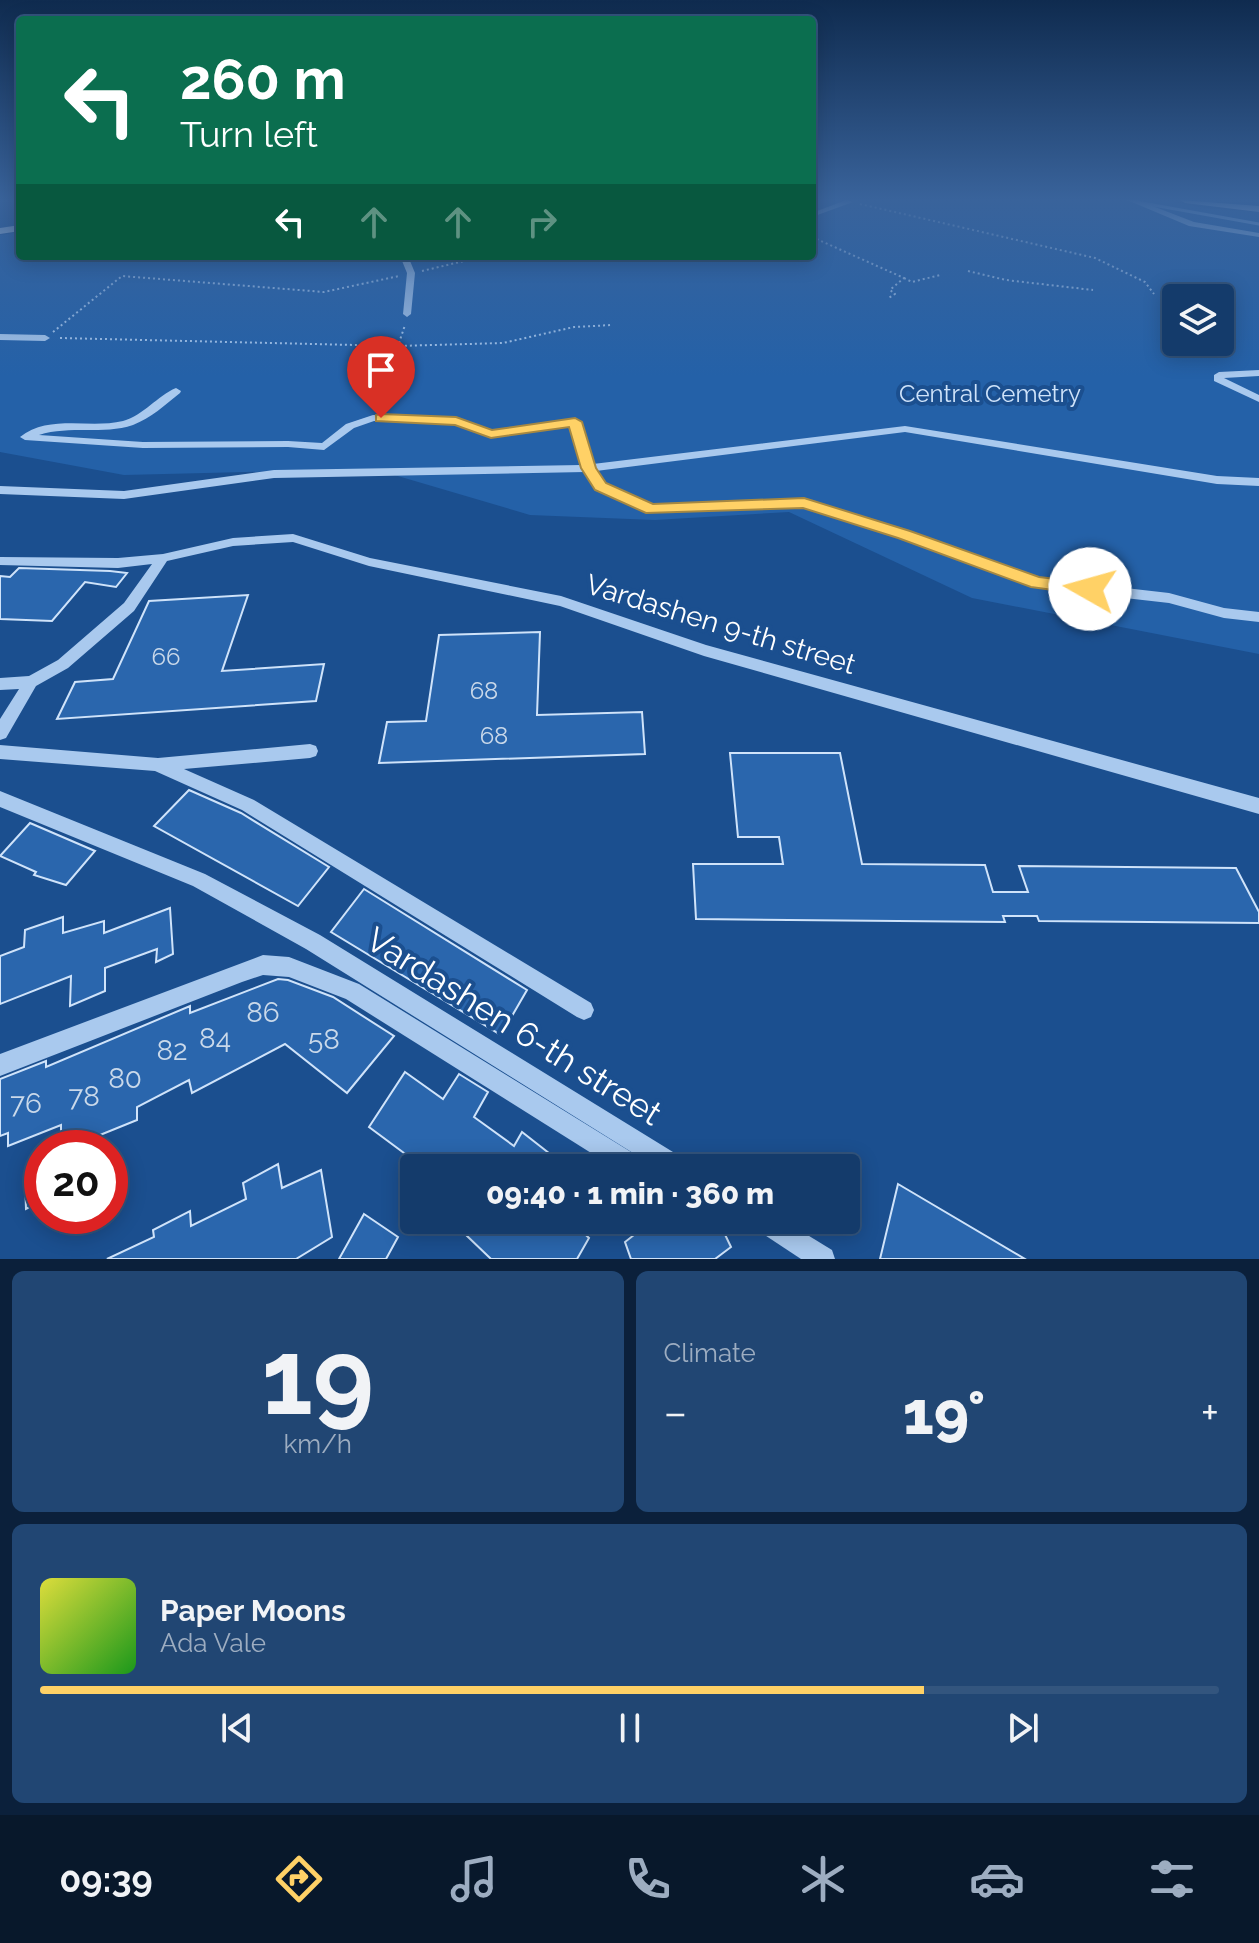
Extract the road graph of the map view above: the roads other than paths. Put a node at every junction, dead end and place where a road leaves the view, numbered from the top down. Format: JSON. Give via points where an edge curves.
{"nodes":[{"id":1,"x":406,"y":260,"type":"edge"},
{"id":2,"x":407,"y":314,"type":"road end"},
{"id":3,"x":0,"y":337,"type":"edge"},
{"id":4,"x":45,"y":338,"type":"road end"},
{"id":5,"x":1259,"y":373,"type":"edge"},
{"id":6,"x":176,"y":391,"type":"dead end"},
{"id":7,"x":1259,"y":399,"type":"edge"},
{"id":8,"x":588,"y":468,"type":"junction"},
{"id":9,"x":1259,"y":482,"type":"edge"},
{"id":10,"x":0,"y":490,"type":"edge"},
{"id":11,"x":163,"y":558,"type":"junction"},
{"id":12,"x":0,"y":561,"type":"edge"},
{"id":13,"x":1259,"y":617,"type":"edge"},
{"id":14,"x":31,"y":682,"type":"junction"},
{"id":15,"x":0,"y":684,"type":"edge"},
{"id":16,"x":0,"y":733,"type":"edge"},
{"id":17,"x":310,"y":751,"type":"dead end"},
{"id":18,"x":0,"y":752,"type":"edge"},
{"id":19,"x":156,"y":764,"type":"junction"},
{"id":20,"x":0,"y":799,"type":"edge"},
{"id":21,"x":1259,"y":806,"type":"edge"},
{"id":22,"x":584,"y":1010,"type":"dead end"},
{"id":23,"x":0,"y":1065,"type":"edge"},
{"id":24,"x":614,"y":1154,"type":"edge"},
{"id":25,"x":655,"y":1154,"type":"edge"},
{"id":26,"x":784,"y":1234,"type":"edge"},
{"id":27,"x":823,"y":1259,"type":"edge"}],
"edges":[{"from":1,"to":2,"type":"street","via":[[411,273]]},
{"from":3,"to":4,"type":"street"},
{"from":5,"to":7,"type":"street","via":[[1219,375],[1219,381]]},
{"from":6,"to":8,"type":"street","via":[[125,423],[42,427],[25,437],[143,445],[324,447],[350,426],[381,418],[456,421],[491,434],[575,422]]},
{"from":8,"to":9,"type":"street","via":[[905,429],[1217,480]]},
{"from":8,"to":10,"type":"street","via":[[274,474],[124,495]]},
{"from":8,"to":13,"type":"street","via":[[601,486],[651,509],[804,503],[1037,583],[1169,598]]},
{"from":11,"to":12,"type":"street","name":"Vardashen 9-th street","via":[[118,563]]},
{"from":11,"to":14,"type":"street","via":[[129,607],[63,664]]},
{"from":11,"to":21,"type":"street","name":"Vardashen 9-th street","via":[[233,542],[293,538],[369,562],[561,601],[704,650]]},
{"from":14,"to":15,"type":"street"},
{"from":14,"to":16,"type":"street"},
{"from":17,"to":19,"type":"street"},
{"from":18,"to":19,"type":"street"},
{"from":19,"to":22,"type":"street","via":[[248,805]]},
{"from":20,"to":25,"type":"street","via":[[199,880],[313,942]]},
{"from":23,"to":24,"type":"street","via":[[263,965],[289,967],[352,991]]},
{"from":26,"to":27,"type":"street"}]}
